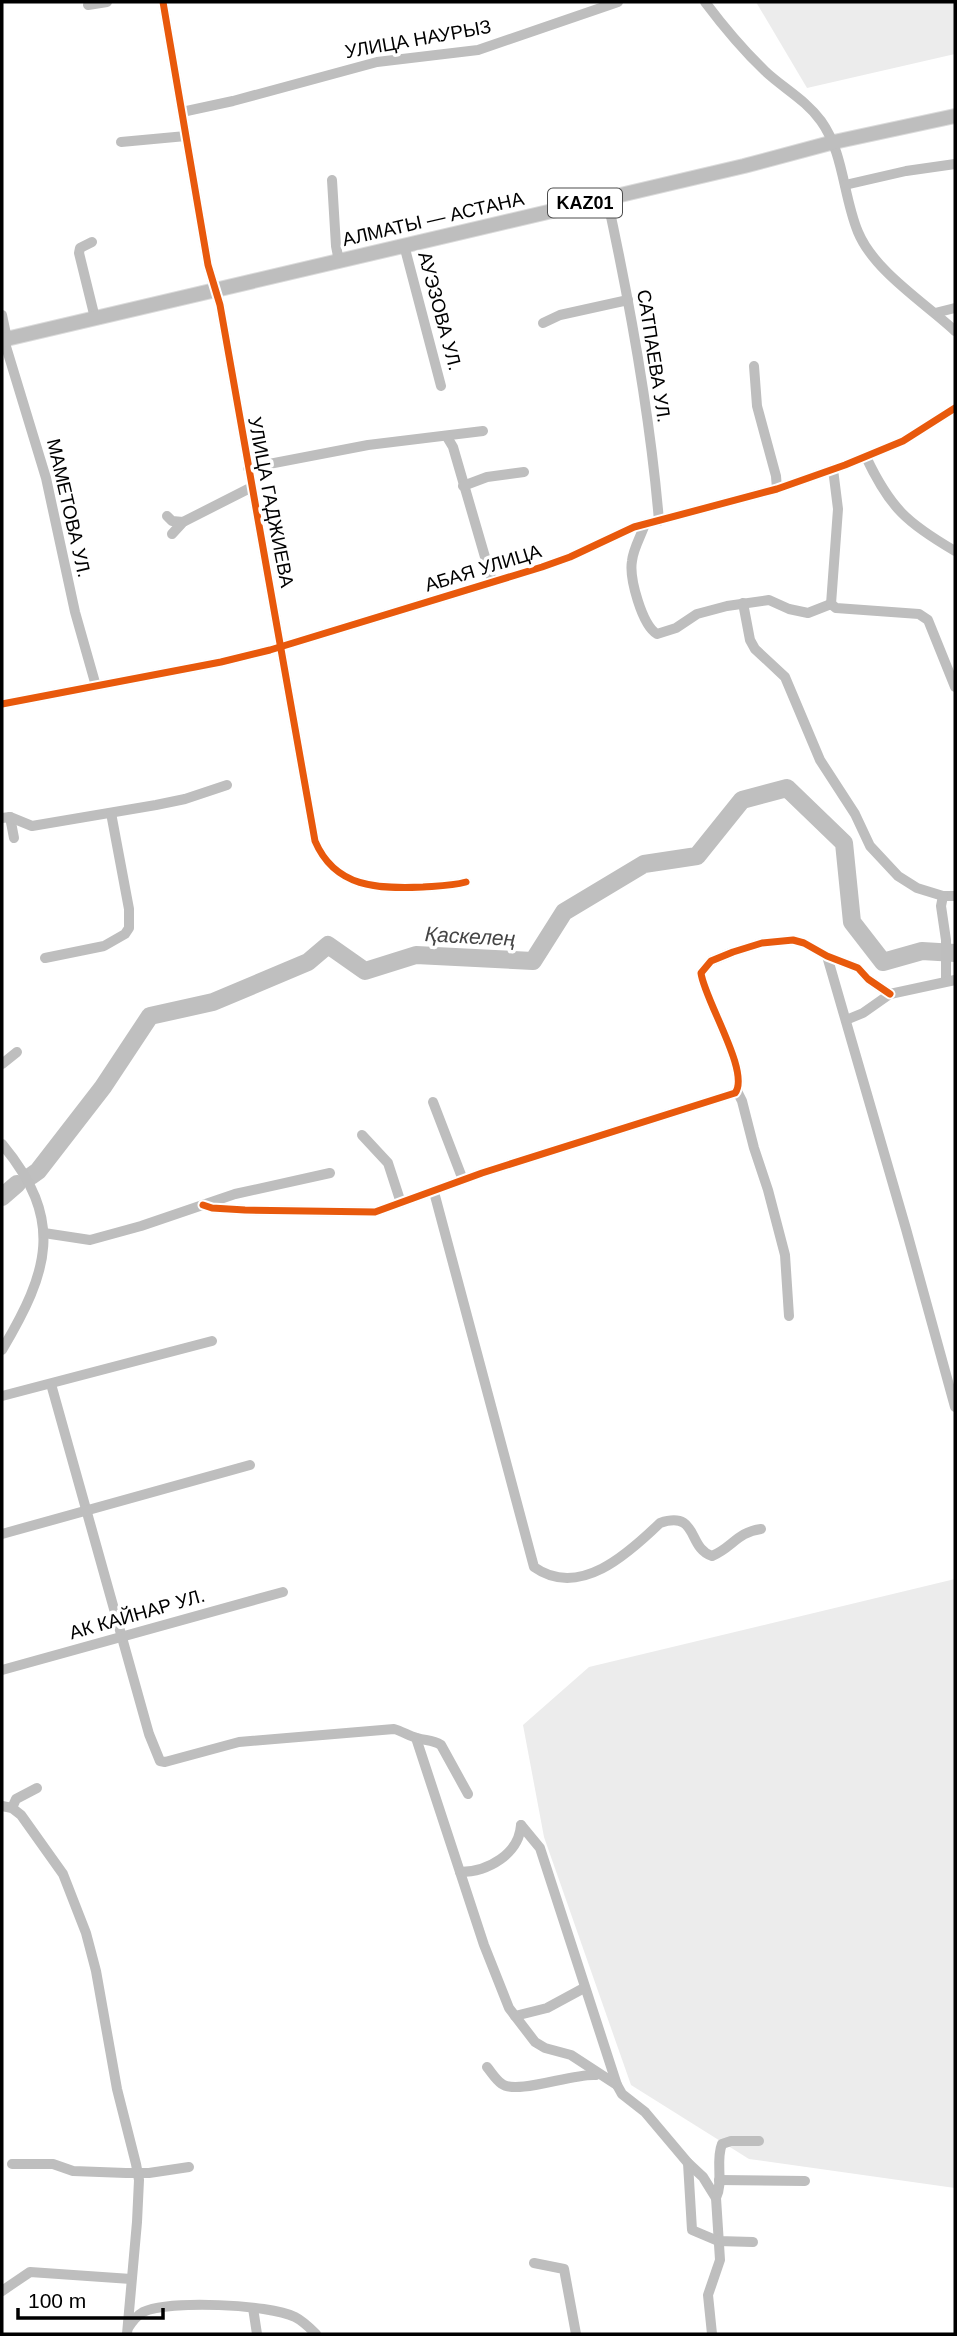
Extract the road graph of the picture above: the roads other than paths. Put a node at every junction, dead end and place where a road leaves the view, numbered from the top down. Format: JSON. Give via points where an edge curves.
{"nodes":[{"id":1,"x":107,"y":2,"type":"edge"},
{"id":2,"x":163,"y":2,"type":"edge"},
{"id":3,"x":618,"y":2,"type":"edge"},
{"id":4,"x":705,"y":2,"type":"edge"},
{"id":5,"x":88,"y":5,"type":"dead end"},
{"id":6,"x":182,"y":112,"type":"junction"},
{"id":7,"x":955,"y":116,"type":"edge"},
{"id":8,"x":186,"y":136,"type":"junction"},
{"id":9,"x":121,"y":142,"type":"dead end"},
{"id":10,"x":834,"y":142,"type":"junction"},
{"id":11,"x":955,"y":164,"type":"edge"},
{"id":12,"x":332,"y":180,"type":"dead end"},
{"id":13,"x":845,"y":185,"type":"junction"},
{"id":14,"x":607,"y":198,"type":"junction"},
{"id":15,"x":92,"y":242,"type":"dead end"},
{"id":16,"x":404,"y":245,"type":"junction"},
{"id":17,"x":339,"y":261,"type":"junction"},
{"id":18,"x":215,"y":289,"type":"junction"},
{"id":19,"x":628,"y":300,"type":"junction"},
{"id":20,"x":955,"y":308,"type":"edge"},
{"id":21,"x":935,"y":313,"type":"junction"},
{"id":22,"x":2,"y":315,"type":"edge"},
{"id":23,"x":95,"y":318,"type":"junction"},
{"id":24,"x":543,"y":323,"type":"dead end"},
{"id":25,"x":955,"y":331,"type":"edge"},
{"id":26,"x":4,"y":340,"type":"edge"},
{"id":27,"x":754,"y":366,"type":"dead end"},
{"id":28,"x":441,"y":386,"type":"dead end"},
{"id":29,"x":955,"y":408,"type":"edge"},
{"id":30,"x":483,"y":430,"type":"dead end"},
{"id":31,"x":447,"y":437,"type":"junction"},
{"id":32,"x":866,"y":457,"type":"junction"},
{"id":33,"x":248,"y":468,"type":"junction"},
{"id":34,"x":833,"y":469,"type":"junction"},
{"id":35,"x":524,"y":472,"type":"dead end"},
{"id":36,"x":252,"y":486,"type":"junction"},
{"id":37,"x":463,"y":486,"type":"junction"},
{"id":38,"x":777,"y":489,"type":"junction"},
{"id":39,"x":167,"y":516,"type":"dead end"},
{"id":40,"x":659,"y":521,"type":"junction"},
{"id":41,"x":183,"y":522,"type":"junction"},
{"id":42,"x":645,"y":524,"type":"junction"},
{"id":43,"x":628,"y":529,"type":"junction"},
{"id":44,"x":172,"y":534,"type":"dead end"},
{"id":45,"x":955,"y":551,"type":"edge"},
{"id":46,"x":632,"y":560,"type":"junction"},
{"id":47,"x":492,"y":582,"type":"junction"},
{"id":48,"x":743,"y":603,"type":"junction"},
{"id":49,"x":831,"y":604,"type":"junction"},
{"id":50,"x":282,"y":646,"type":"junction"},
{"id":51,"x":96,"y":686,"type":"junction"},
{"id":52,"x":955,"y":687,"type":"edge"},
{"id":53,"x":2,"y":704,"type":"edge"},
{"id":54,"x":227,"y":785,"type":"dead end"},
{"id":55,"x":111,"y":813,"type":"junction"},
{"id":56,"x":6,"y":817,"type":"edge"},
{"id":57,"x":14,"y":838,"type":"dead end"},
{"id":58,"x":466,"y":882,"type":"dead end"},
{"id":59,"x":955,"y":896,"type":"edge"},
{"id":60,"x":942,"y":901,"type":"junction"},
{"id":61,"x":827,"y":956,"type":"junction"},
{"id":62,"x":46,"y":958,"type":"dead end"},
{"id":63,"x":951,"y":980,"type":"edge"},
{"id":64,"x":890,"y":994,"type":"junction"},
{"id":65,"x":846,"y":1020,"type":"junction"},
{"id":66,"x":17,"y":1052,"type":"dead end"},
{"id":67,"x":2,"y":1063,"type":"edge"},
{"id":68,"x":737,"y":1091,"type":"junction"},
{"id":69,"x":433,"y":1102,"type":"dead end"},
{"id":70,"x":362,"y":1135,"type":"dead end"},
{"id":71,"x":2,"y":1144,"type":"edge"},
{"id":72,"x":330,"y":1173,"type":"dead end"},
{"id":73,"x":463,"y":1180,"type":"junction"},
{"id":74,"x":434,"y":1192,"type":"junction"},
{"id":75,"x":401,"y":1203,"type":"junction"},
{"id":76,"x":203,"y":1205,"type":"junction"},
{"id":77,"x":44,"y":1233,"type":"junction"},
{"id":78,"x":789,"y":1316,"type":"dead end"},
{"id":79,"x":212,"y":1341,"type":"dead end"},
{"id":80,"x":2,"y":1350,"type":"edge"},
{"id":81,"x":51,"y":1384,"type":"junction"},
{"id":82,"x":2,"y":1396,"type":"edge"},
{"id":83,"x":955,"y":1407,"type":"edge"},
{"id":84,"x":250,"y":1465,"type":"dead end"},
{"id":85,"x":87,"y":1511,"type":"junction"},
{"id":86,"x":761,"y":1529,"type":"dead end"},
{"id":87,"x":2,"y":1534,"type":"edge"},
{"id":88,"x":283,"y":1592,"type":"dead end"},
{"id":89,"x":123,"y":1637,"type":"junction"},
{"id":90,"x":2,"y":1670,"type":"edge"},
{"id":91,"x":416,"y":1738,"type":"junction"},
{"id":92,"x":37,"y":1788,"type":"dead end"},
{"id":93,"x":468,"y":1794,"type":"dead end"},
{"id":94,"x":7,"y":1807,"type":"edge"},
{"id":95,"x":460,"y":1872,"type":"junction"},
{"id":96,"x":109,"y":1968,"type":"dead end"},
{"id":97,"x":96,"y":1971,"type":"junction"},
{"id":98,"x":584,"y":1988,"type":"junction"},
{"id":99,"x":515,"y":2016,"type":"junction"},
{"id":100,"x":487,"y":2067,"type":"dead end"},
{"id":101,"x":600,"y":2076,"type":"junction"},
{"id":102,"x":617,"y":2085,"type":"junction"},
{"id":103,"x":759,"y":2141,"type":"dead end"},
{"id":104,"x":688,"y":2163,"type":"junction"},
{"id":105,"x":12,"y":2164,"type":"dead end"},
{"id":106,"x":189,"y":2167,"type":"dead end"},
{"id":107,"x":138,"y":2173,"type":"junction"},
{"id":108,"x":719,"y":2180,"type":"junction"},
{"id":109,"x":805,"y":2181,"type":"dead end"},
{"id":110,"x":716,"y":2198,"type":"junction"},
{"id":111,"x":718,"y":2241,"type":"junction"},
{"id":112,"x":753,"y":2242,"type":"dead end"},
{"id":113,"x":534,"y":2263,"type":"dead end"},
{"id":114,"x":131,"y":2280,"type":"junction"},
{"id":115,"x":2,"y":2291,"type":"edge"},
{"id":116,"x":253,"y":2308,"type":"junction"},
{"id":117,"x":127,"y":2331,"type":"edge"},
{"id":118,"x":257,"y":2334,"type":"edge"},
{"id":119,"x":316,"y":2334,"type":"edge"},
{"id":120,"x":576,"y":2334,"type":"edge"},
{"id":121,"x":712,"y":2334,"type":"edge"}],
"edges":[{"from":1,"to":5,"type":"street"},
{"from":2,"to":6,"type":"street","name":"УЛИЦА ГАДЖИЕВА"},
{"from":3,"to":6,"type":"street","name":"УЛИЦА НАУРЫЗ","via":[[478,50],[377,62]]},
{"from":4,"to":10,"type":"street","via":[[767,73],[811,108]]},
{"from":6,"to":8,"type":"street","name":"УЛИЦА ГАДЖИЕВА"},
{"from":7,"to":10,"type":"highway","name":"АЛМАТЫ — АСТАНА","number":"KАZ01"},
{"from":8,"to":9,"type":"street"},
{"from":8,"to":18,"type":"street","name":"УЛИЦА ГАДЖИЕВА"},
{"from":10,"to":13,"type":"street"},
{"from":10,"to":14,"type":"highway","name":"АЛМАТЫ — АСТАНА","number":"KАZ01"},
{"from":11,"to":13,"type":"street"},
{"from":12,"to":17,"type":"street"},
{"from":13,"to":21,"type":"street","via":[[865,246]]},
{"from":14,"to":16,"type":"highway","name":"АЛМАТЫ — АСТАНА","number":"KАZ01"},
{"from":14,"to":19,"type":"street","name":"САТПАЕВА УЛ."},
{"from":15,"to":23,"type":"street","via":[[79,253]]},
{"from":16,"to":17,"type":"highway","name":"АЛМАТЫ — АСТАНА","number":"KАZ01"},
{"from":16,"to":28,"type":"street","name":"АУЭЗОВА УЛ."},
{"from":17,"to":18,"type":"highway","name":"АЛМАТЫ — АСТАНА","number":"KАZ01"},
{"from":18,"to":23,"type":"highway","name":"АЛМАТЫ — АСТАНА","number":"KАZ01"},
{"from":18,"to":33,"type":"street","name":"УЛИЦА ГАДЖИЕВА"},
{"from":19,"to":24,"type":"street"},
{"from":19,"to":40,"type":"street","name":"САТПАЕВА УЛ."},
{"from":20,"to":21,"type":"street"},
{"from":21,"to":25,"type":"street"},
{"from":22,"to":26,"type":"street","name":"МАМЕТОВА УЛ."},
{"from":23,"to":26,"type":"highway","name":"АЛМАТЫ — АСТАНА","number":"KАZ01"},
{"from":26,"to":51,"type":"street","name":"МАМЕТОВА УЛ.","via":[[46,478]]},
{"from":27,"to":38,"type":"street","via":[[757,406]]},
{"from":29,"to":32,"type":"street","name":"АБАЯ УЛИЦА"},
{"from":30,"to":31,"type":"street"},
{"from":31,"to":33,"type":"street","via":[[368,445]]},
{"from":31,"to":37,"type":"street"},
{"from":32,"to":34,"type":"street","name":"АБАЯ УЛИЦА"},
{"from":32,"to":45,"type":"street","via":[[897,510]]},
{"from":33,"to":36,"type":"street","name":"УЛИЦА ГАДЖИЕВА"},
{"from":34,"to":38,"type":"street","name":"АБАЯ УЛИЦА"},
{"from":34,"to":49,"type":"street","via":[[838,509]]},
{"from":35,"to":37,"type":"street"},
{"from":36,"to":41,"type":"street"},
{"from":36,"to":50,"type":"street","name":"УЛИЦА ГАДЖИЕВА"},
{"from":37,"to":47,"type":"street"},
{"from":38,"to":40,"type":"street","name":"АБАЯ УЛИЦА"},
{"from":39,"to":41,"type":"street"},
{"from":40,"to":42,"type":"street","name":"АБАЯ УЛИЦА"},
{"from":41,"to":44,"type":"street"},
{"from":42,"to":43,"type":"street","name":"АБАЯ УЛИЦА"},
{"from":42,"to":46,"type":"street"},
{"from":43,"to":46,"type":"street"},
{"from":43,"to":47,"type":"street","name":"АБАЯ УЛИЦА","via":[[570,557]]},
{"from":46,"to":48,"type":"street","via":[[632,582],[647,622],[657,634],[696,614]]},
{"from":47,"to":50,"type":"street","name":"АБАЯ УЛИЦА"},
{"from":48,"to":49,"type":"street","via":[[769,600],[801,613]]},
{"from":48,"to":60,"type":"street","via":[[750,640],[785,677],[820,760],[866,840],[898,876],[926,898]]},
{"from":49,"to":52,"type":"street","via":[[919,614],[928,620]]},
{"from":50,"to":51,"type":"street","name":"АБАЯ УЛИЦА","via":[[221,663]]},
{"from":50,"to":58,"type":"street","name":"УЛИЦА ГАДЖИЕВА","via":[[312,827],[326,861],[342,875],[375,887]]},
{"from":51,"to":53,"type":"street","name":"АБАЯ УЛИЦА"},
{"from":54,"to":55,"type":"street","via":[[185,799]]},
{"from":55,"to":56,"type":"street","via":[[32,826]]},
{"from":55,"to":62,"type":"street","via":[[129,928],[104,946]]},
{"from":56,"to":57,"type":"street"},
{"from":59,"to":60,"type":"street"},
{"from":60,"to":63,"type":"street","via":[[945,960]]},
{"from":61,"to":64,"type":"street","via":[[858,968]]},
{"from":61,"to":65,"type":"street"},
{"from":61,"to":68,"type":"street","via":[[804,943],[782,940],[733,952],[704,967],[702,981],[735,1062]]},
{"from":63,"to":64,"type":"street"},
{"from":64,"to":65,"type":"street"},
{"from":65,"to":83,"type":"street"},
{"from":66,"to":67,"type":"street"},
{"from":68,"to":73,"type":"street"},
{"from":68,"to":78,"type":"street","via":[[785,1255]]},
{"from":69,"to":73,"type":"street"},
{"from":70,"to":75,"type":"street","via":[[388,1163]]},
{"from":71,"to":77,"type":"street","via":[[32,1187]]},
{"from":72,"to":76,"type":"street"},
{"from":73,"to":74,"type":"street"},
{"from":74,"to":75,"type":"street"},
{"from":74,"to":86,"type":"street","via":[[534,1567],[552,1577],[598,1572],[665,1521],[684,1523],[702,1551],[712,1556],[739,1535]]},
{"from":75,"to":76,"type":"street","via":[[366,1213]]},
{"from":76,"to":77,"type":"street","via":[[90,1240]]},
{"from":77,"to":80,"type":"street","via":[[33,1293]]},
{"from":79,"to":81,"type":"street"},
{"from":81,"to":82,"type":"street"},
{"from":81,"to":85,"type":"street"},
{"from":84,"to":85,"type":"street"},
{"from":85,"to":87,"type":"street"},
{"from":85,"to":89,"type":"street"},
{"from":88,"to":89,"type":"street","name":"АК КАЙНАР УЛ."},
{"from":89,"to":90,"type":"street","name":"АК КАЙНАР УЛ."},
{"from":89,"to":91,"type":"street","via":[[149,1734],[162,1762],[239,1742],[394,1729]]},
{"from":91,"to":93,"type":"street","via":[[441,1745]]},
{"from":91,"to":95,"type":"street"},
{"from":92,"to":94,"type":"street"},
{"from":94,"to":97,"type":"street","via":[[21,1815],[63,1874]]},
{"from":95,"to":98,"type":"street","via":[[479,1869],[510,1852],[521,1825],[540,1848]]},
{"from":95,"to":99,"type":"street","via":[[503,1997]]},
{"from":96,"to":97,"type":"street"},
{"from":97,"to":107,"type":"street"},
{"from":98,"to":99,"type":"street","via":[[547,2008]]},
{"from":98,"to":102,"type":"street"},
{"from":99,"to":101,"type":"street","via":[[535,2042],[571,2055]]},
{"from":100,"to":101,"type":"street","via":[[508,2087],[584,2074]]},
{"from":101,"to":102,"type":"street"},
{"from":102,"to":104,"type":"street"},
{"from":103,"to":108,"type":"street","via":[[722,2144]]},
{"from":104,"to":110,"type":"street"},
{"from":104,"to":111,"type":"street","via":[[692,2230]]},
{"from":105,"to":107,"type":"street"},
{"from":106,"to":107,"type":"street"},
{"from":107,"to":114,"type":"street"},
{"from":108,"to":109,"type":"street"},
{"from":108,"to":110,"type":"street"},
{"from":110,"to":111,"type":"street"},
{"from":111,"to":112,"type":"street"},
{"from":111,"to":121,"type":"street","via":[[720,2260],[708,2295]]},
{"from":113,"to":120,"type":"street","via":[[565,2269]]},
{"from":114,"to":115,"type":"street","via":[[30,2272]]},
{"from":114,"to":117,"type":"street"},
{"from":116,"to":117,"type":"street","via":[[160,2307],[142,2313]]},
{"from":116,"to":118,"type":"street"},
{"from":116,"to":119,"type":"street","via":[[297,2318]]}]}
